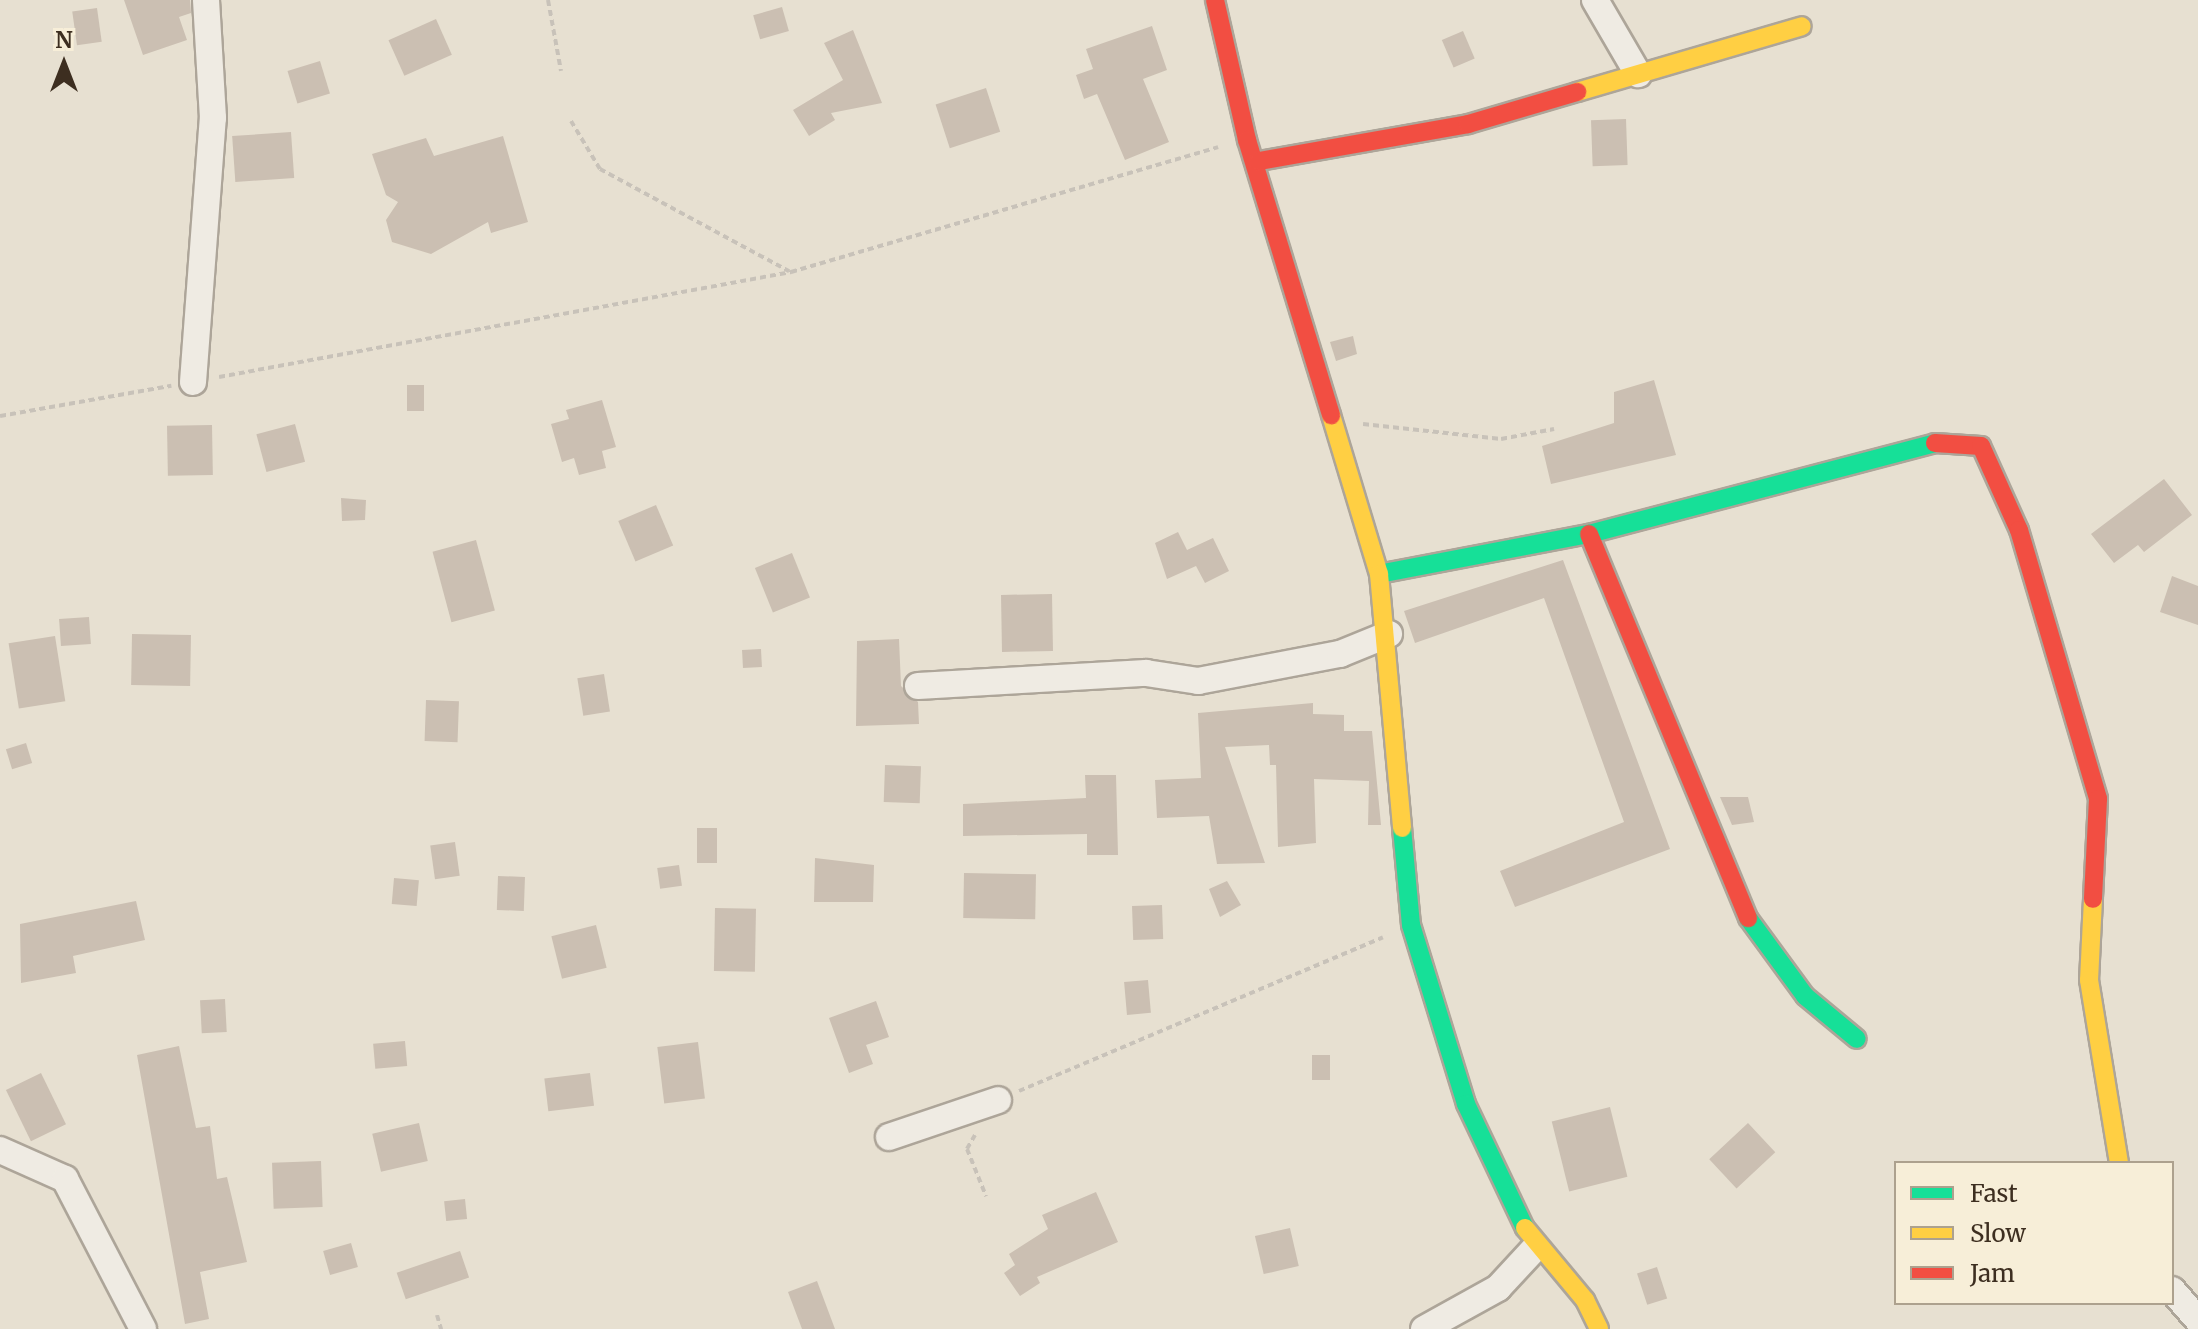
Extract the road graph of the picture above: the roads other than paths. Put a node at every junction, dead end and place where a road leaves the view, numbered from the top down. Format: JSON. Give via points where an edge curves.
{"nodes":[{"id":1,"x":206,"y":0,"type":"edge"},
{"id":2,"x":1215,"y":0,"type":"edge"},
{"id":3,"x":1595,"y":0,"type":"edge"},
{"id":4,"x":1802,"y":26,"type":"dead end"},
{"id":5,"x":1638,"y":74,"type":"junction"},
{"id":6,"x":1259,"y":161,"type":"junction"},
{"id":7,"x":193,"y":382,"type":"road end"},
{"id":8,"x":1589,"y":534,"type":"junction"},
{"id":9,"x":1379,"y":574,"type":"junction"},
{"id":10,"x":1389,"y":634,"type":"junction"},
{"id":11,"x":918,"y":686,"type":"dead end"},
{"id":12,"x":1857,"y":1039,"type":"dead end"},
{"id":13,"x":998,"y":1100,"type":"road end"},
{"id":14,"x":889,"y":1137,"type":"dead end"},
{"id":15,"x":0,"y":1150,"type":"edge"},
{"id":16,"x":2119,"y":1161,"type":"edge"},
{"id":17,"x":1535,"y":1248,"type":"junction"},
{"id":18,"x":2174,"y":1292,"type":"edge"},
{"id":19,"x":2198,"y":1320,"type":"edge"},
{"id":20,"x":143,"y":1329,"type":"edge"},
{"id":21,"x":1424,"y":1329,"type":"edge"},
{"id":22,"x":1599,"y":1329,"type":"edge"}],
"edges":[{"from":1,"to":7,"type":"street","via":[[213,118]]},
{"from":2,"to":6,"type":"street","via":[[1247,140]]},
{"from":3,"to":5,"type":"street"},
{"from":4,"to":5,"type":"street"},
{"from":5,"to":6,"type":"street","via":[[1468,124]]},
{"from":6,"to":9,"type":"street","via":[[1331,427]]},
{"from":8,"to":9,"type":"street"},
{"from":8,"to":12,"type":"street","via":[[1745,913],[1805,996]]},
{"from":8,"to":16,"type":"street","via":[[1916,445],[1964,440],[1981,446],[2019,530],[2098,799],[2089,980]]},
{"from":9,"to":10,"type":"street"},
{"from":10,"to":11,"type":"street","via":[[1340,654],[1198,681],[1146,673]]},
{"from":10,"to":17,"type":"street","via":[[1411,925],[1466,1104]]},
{"from":13,"to":14,"type":"street"},
{"from":15,"to":20,"type":"street","via":[[65,1179]]},
{"from":17,"to":21,"type":"street","via":[[1498,1288]]},
{"from":17,"to":22,"type":"street","via":[[1585,1300]]},
{"from":18,"to":19,"type":"street"}]}
